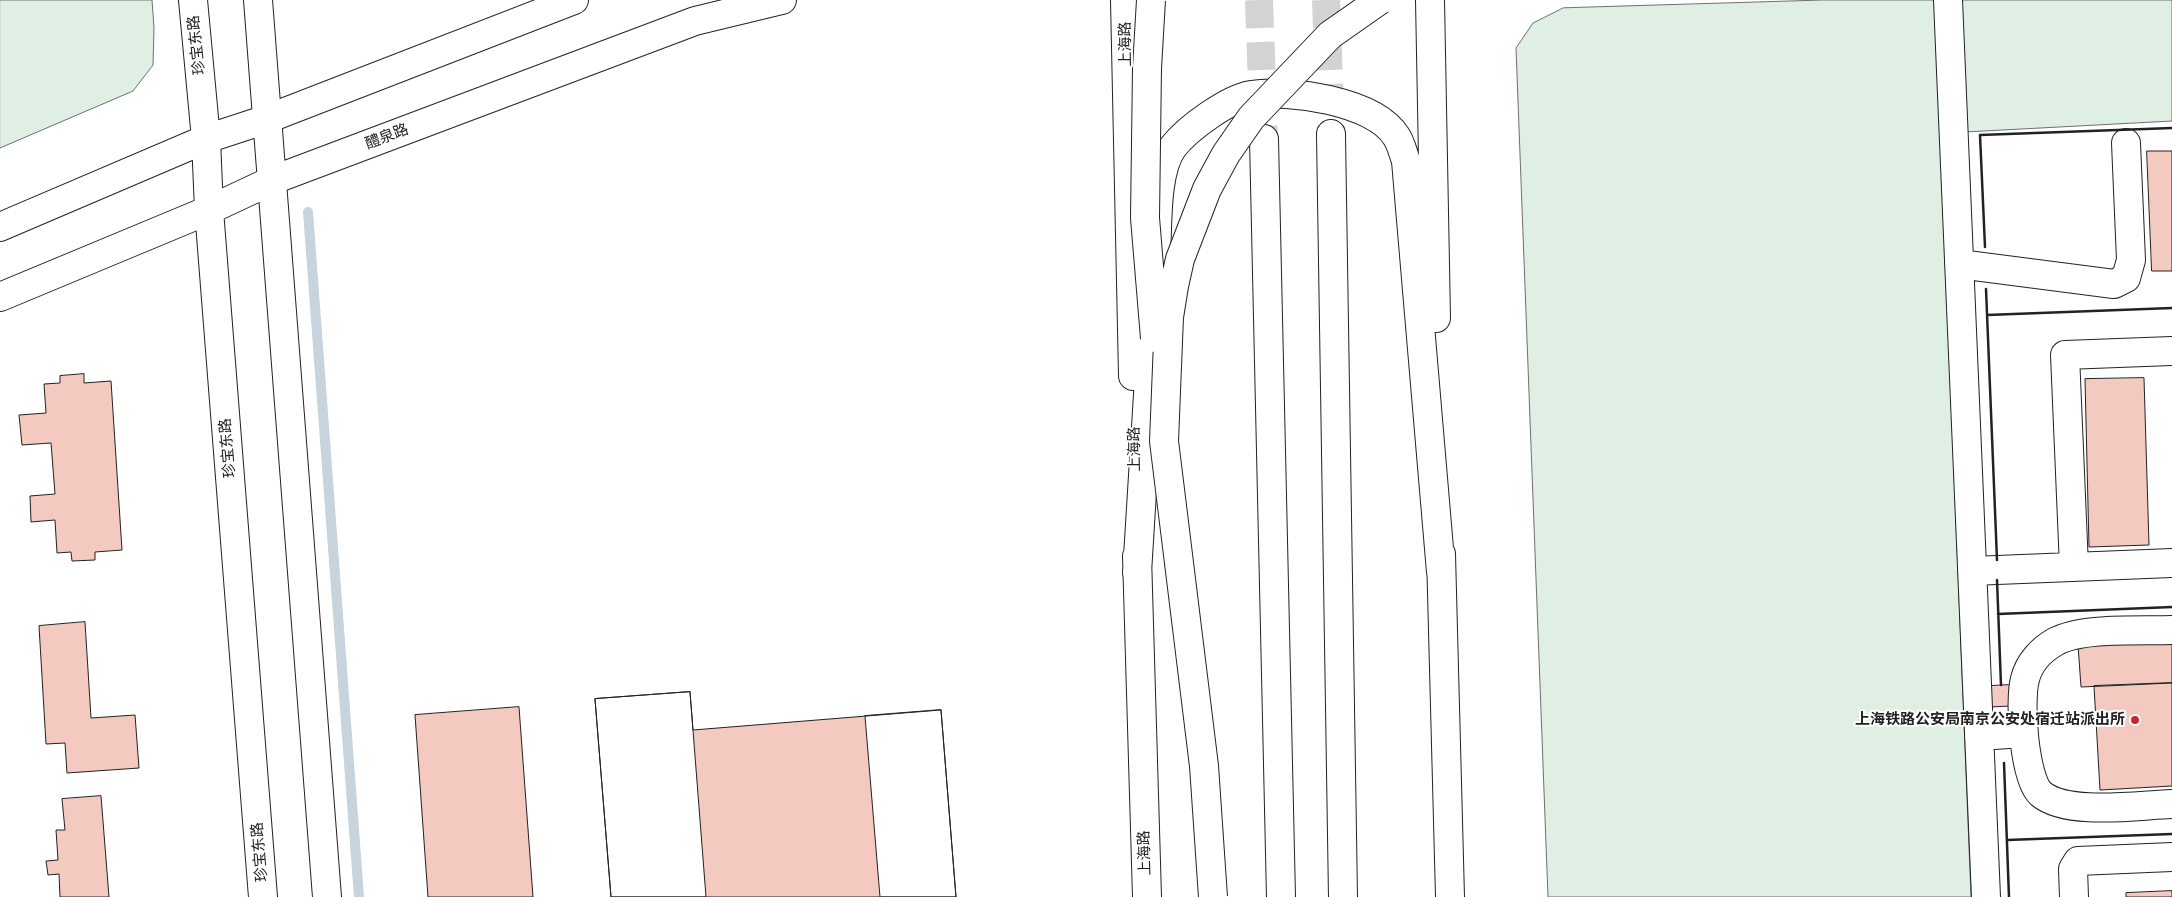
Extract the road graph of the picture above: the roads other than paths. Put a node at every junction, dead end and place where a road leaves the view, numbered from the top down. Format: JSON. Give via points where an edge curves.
{"nodes":[{"id":1,"x":193,"y":0,"type":"edge"},
{"id":2,"x":258,"y":0,"type":"edge"},
{"id":3,"x":574,"y":0,"type":"edge"},
{"id":4,"x":782,"y":0,"type":"edge"},
{"id":5,"x":1125,"y":0,"type":"edge"},
{"id":6,"x":1151,"y":0,"type":"edge"},
{"id":7,"x":1380,"y":0,"type":"edge"},
{"id":8,"x":1430,"y":0,"type":"edge"},
{"id":9,"x":1948,"y":0,"type":"edge"},
{"id":10,"x":268,"y":119,"type":"junction"},
{"id":11,"x":1331,"y":134,"type":"tunnel mouth"},
{"id":12,"x":206,"y":139,"type":"junction"},
{"id":13,"x":1264,"y":139,"type":"tunnel mouth"},
{"id":14,"x":2126,"y":143,"type":"dead end"},
{"id":15,"x":273,"y":180,"type":"junction"},
{"id":16,"x":209,"y":210,"type":"junction"},
{"id":17,"x":0,"y":227,"type":"edge"},
{"id":18,"x":1959,"y":264,"type":"junction"},
{"id":19,"x":0,"y":297,"type":"edge"},
{"id":20,"x":2172,"y":351,"type":"edge"},
{"id":21,"x":1164,"y":441,"type":"junction"},
{"id":22,"x":2172,"y":563,"type":"edge"},
{"id":23,"x":2074,"y":567,"type":"junction"},
{"id":24,"x":1972,"y":571,"type":"junction"},
{"id":25,"x":1441,"y":572,"type":"junction"},
{"id":26,"x":1137,"y":573,"type":"junction"},
{"id":27,"x":2172,"y":630,"type":"edge"},
{"id":28,"x":2023,"y":733,"type":"junction"},
{"id":29,"x":1979,"y":736,"type":"junction"},
{"id":30,"x":2172,"y":804,"type":"edge"},
{"id":31,"x":2172,"y":857,"type":"edge"},
{"id":32,"x":263,"y":897,"type":"edge"},
{"id":33,"x":327,"y":897,"type":"edge"},
{"id":34,"x":1147,"y":897,"type":"edge"},
{"id":35,"x":1213,"y":897,"type":"edge"},
{"id":36,"x":1281,"y":897,"type":"edge"},
{"id":37,"x":1343,"y":897,"type":"edge"},
{"id":38,"x":1450,"y":897,"type":"edge"},
{"id":39,"x":1986,"y":897,"type":"edge"},
{"id":40,"x":2074,"y":897,"type":"edge"}],
"edges":[{"from":1,"to":12,"type":"main road","name":"珍宝东路"},
{"from":2,"to":10,"type":"main road"},
{"from":3,"to":10,"type":"main road"},
{"from":4,"to":15,"type":"main road","name":"醴泉路","via":[[695,21]]},
{"from":5,"to":26,"type":"main road","name":"上海路"},
{"from":6,"to":21,"type":"main road","bridge":true,"via":[[1145,218]]},
{"from":7,"to":21,"type":"main road","bridge":true,"via":[[1330,35],[1277,89],[1251,118],[1206,189],[1180,259],[1174,286],[1169,317]]},
{"from":8,"to":25,"type":"main road"},
{"from":9,"to":18,"type":"main road"},
{"from":10,"to":12,"type":"main road"},
{"from":10,"to":15,"type":"main road"},
{"from":11,"to":37,"type":"main road"},
{"from":12,"to":16,"type":"main road","name":"珍宝东路"},
{"from":12,"to":17,"type":"main road"},
{"from":13,"to":36,"type":"main road"},
{"from":14,"to":18,"type":"main road","via":[[2130,260],[2126,278],[2114,284]]},
{"from":15,"to":16,"type":"main road","name":"醴泉路"},
{"from":15,"to":33,"type":"main road"},
{"from":16,"to":19,"type":"main road","name":"醴泉路"},
{"from":16,"to":32,"type":"main road","name":"珍宝东路"},
{"from":18,"to":24,"type":"main road"},
{"from":20,"to":23,"type":"main road","via":[[2065,355]]},
{"from":21,"to":35,"type":"main road","bridge":true,"via":[[1204,766]]},
{"from":22,"to":23,"type":"main road"},
{"from":23,"to":24,"type":"main road"},
{"from":24,"to":29,"type":"main road"},
{"from":25,"to":26,"type":"main road","via":[[1406,161],[1396,136],[1384,123],[1333,100],[1299,94],[1250,95],[1217,110],[1194,126],[1172,148],[1161,178]]},
{"from":25,"to":38,"type":"main road"},
{"from":26,"to":34,"type":"main road","name":"上海路"},
{"from":27,"to":28,"type":"main road","via":[[2085,633],[2057,641],[2046,648],[2031,665],[2024,680]]},
{"from":28,"to":29,"type":"main road"},
{"from":28,"to":30,"type":"main road","via":[[2031,781],[2041,794],[2063,803],[2097,807]]},
{"from":29,"to":39,"type":"main road"},
{"from":31,"to":40,"type":"main road","via":[[2078,861],[2073,869]]}]}
